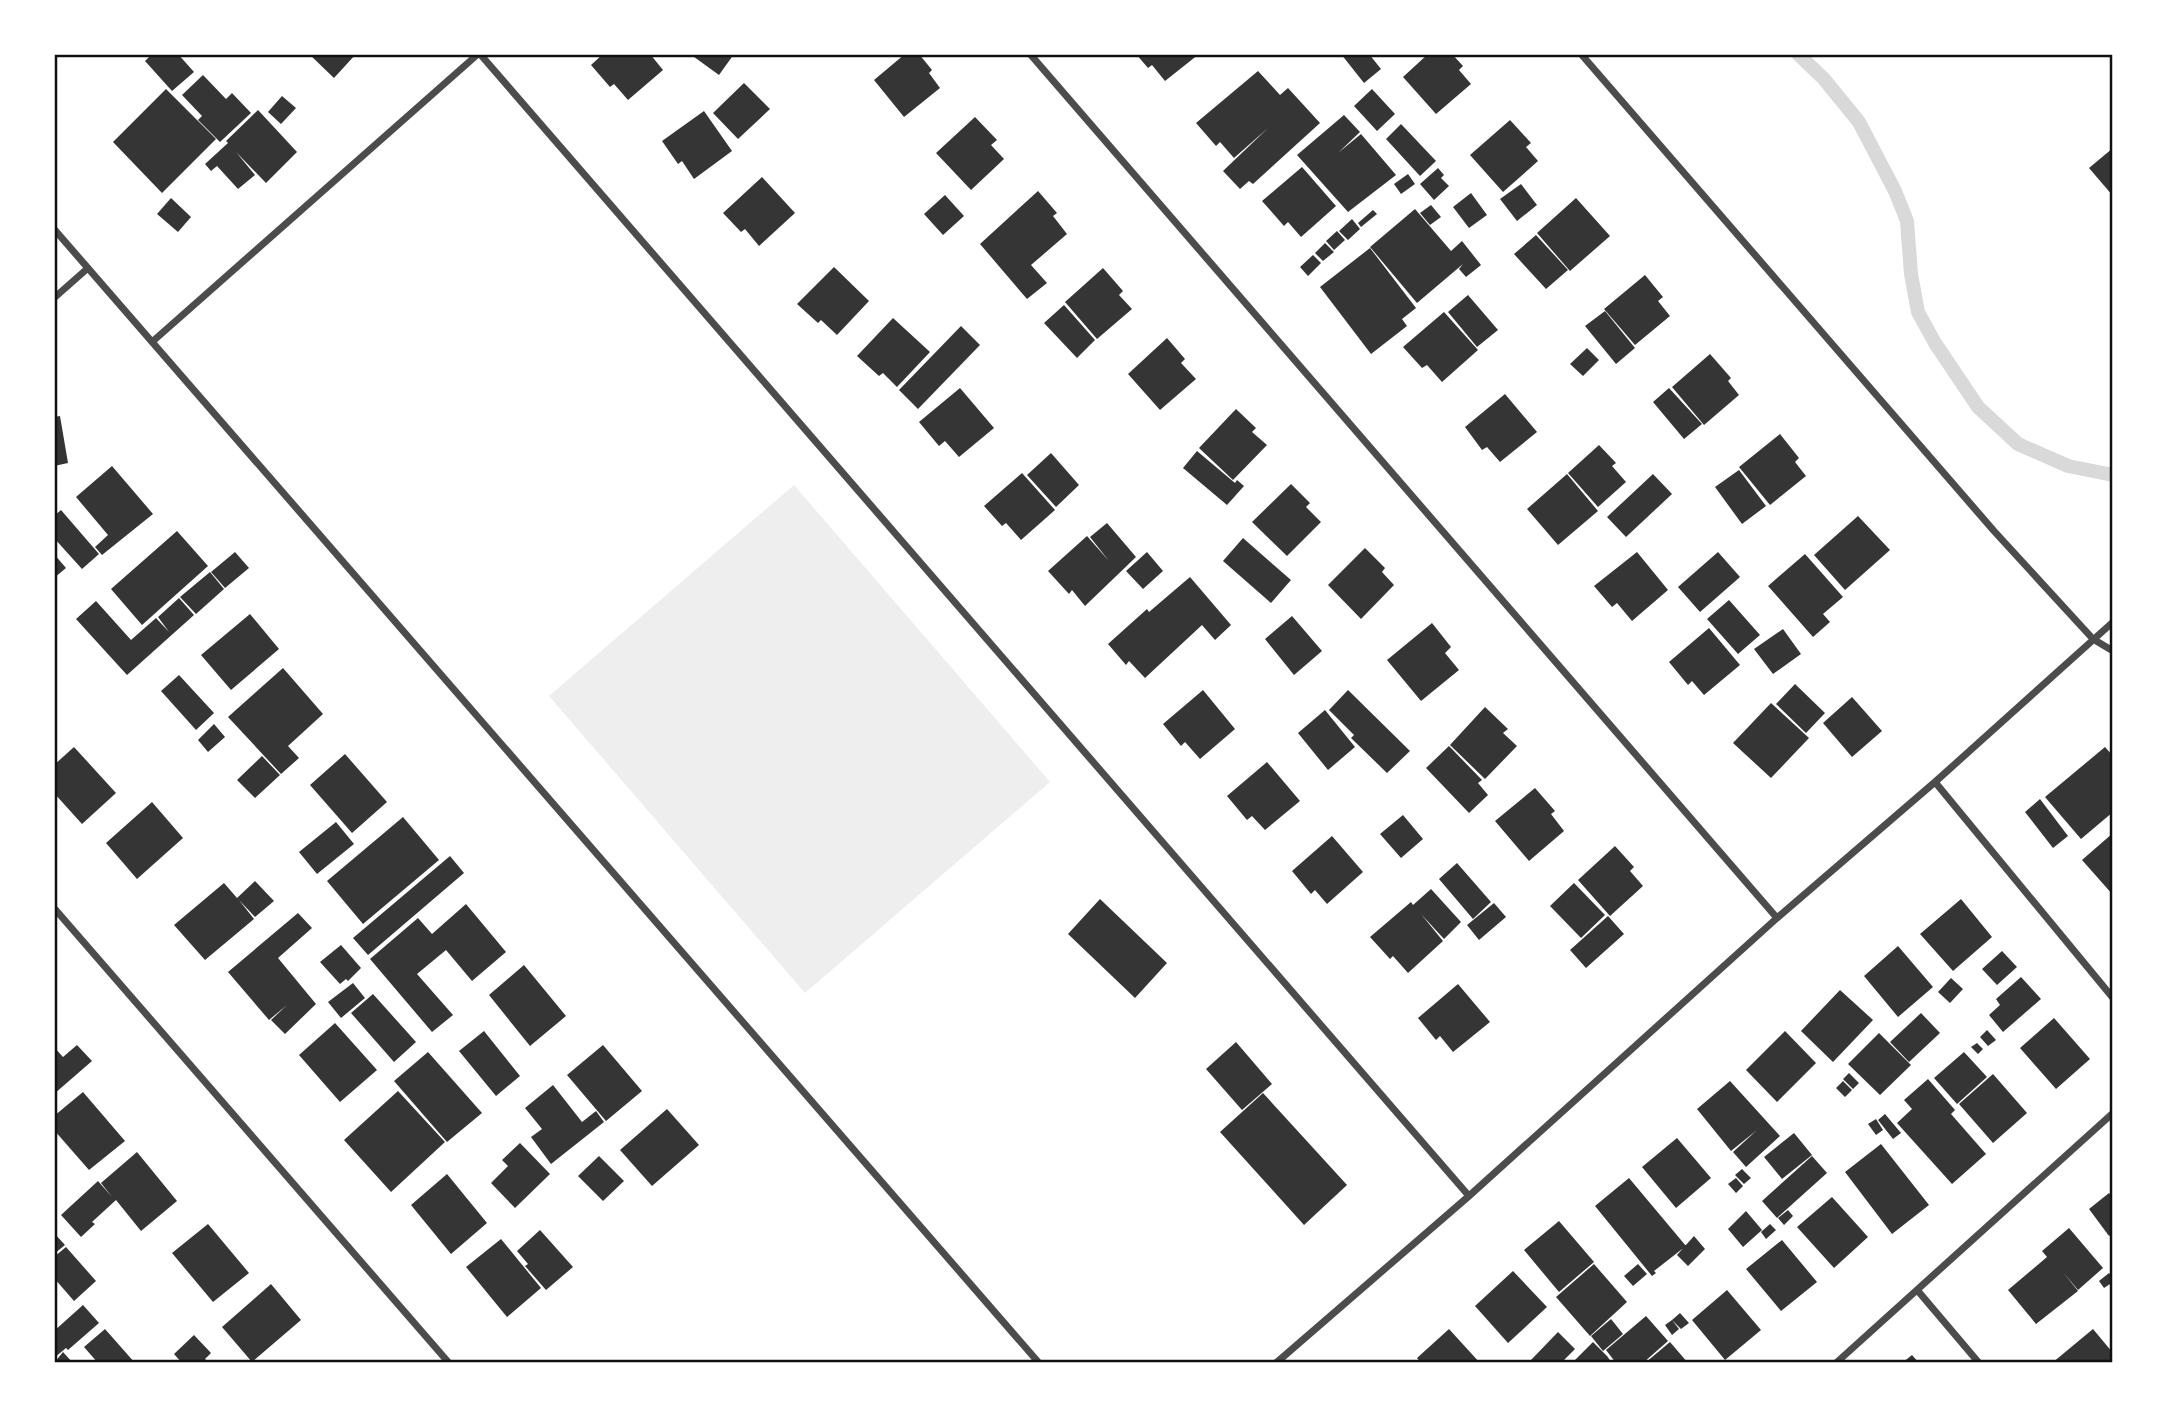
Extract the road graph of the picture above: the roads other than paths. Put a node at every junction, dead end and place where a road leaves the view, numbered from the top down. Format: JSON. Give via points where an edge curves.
{"nodes":[{"id":1,"x":479,"y":54,"type":"edge"},
{"id":2,"x":1030,"y":54,"type":"edge"},
{"id":3,"x":1581,"y":54,"type":"edge"},
{"id":4,"x":54,"y":229,"type":"edge"},
{"id":5,"x":88,"y":268,"type":"junction"},
{"id":6,"x":54,"y":298,"type":"edge"},
{"id":7,"x":152,"y":342,"type":"junction"},
{"id":8,"x":2113,"y":622,"type":"edge"},
{"id":9,"x":2093,"y":639,"type":"junction"},
{"id":10,"x":2113,"y":651,"type":"edge"},
{"id":11,"x":1935,"y":782,"type":"junction"},
{"id":12,"x":54,"y":908,"type":"edge"},
{"id":13,"x":1777,"y":918,"type":"junction"},
{"id":14,"x":2113,"y":999,"type":"edge"},
{"id":15,"x":2113,"y":1113,"type":"edge"},
{"id":16,"x":1469,"y":1196,"type":"junction"},
{"id":17,"x":1918,"y":1291,"type":"junction"},
{"id":18,"x":449,"y":1363,"type":"edge"},
{"id":19,"x":1038,"y":1363,"type":"edge"},
{"id":20,"x":1276,"y":1363,"type":"edge"},
{"id":21,"x":1836,"y":1363,"type":"edge"},
{"id":22,"x":1979,"y":1363,"type":"edge"}],
"edges":[{"from":1,"to":7,"type":"street"},
{"from":1,"to":16,"type":"street"},
{"from":2,"to":13,"type":"street"},
{"from":3,"to":9,"type":"street"},
{"from":4,"to":5,"type":"street"},
{"from":5,"to":6,"type":"street"},
{"from":5,"to":7,"type":"street"},
{"from":7,"to":19,"type":"street"},
{"from":8,"to":9,"type":"street"},
{"from":9,"to":10,"type":"street"},
{"from":9,"to":11,"type":"street"},
{"from":11,"to":13,"type":"street"},
{"from":11,"to":14,"type":"street"},
{"from":12,"to":18,"type":"street"},
{"from":13,"to":16,"type":"street"},
{"from":15,"to":17,"type":"street"},
{"from":16,"to":20,"type":"street"},
{"from":17,"to":21,"type":"street"},
{"from":17,"to":22,"type":"street"}]}
